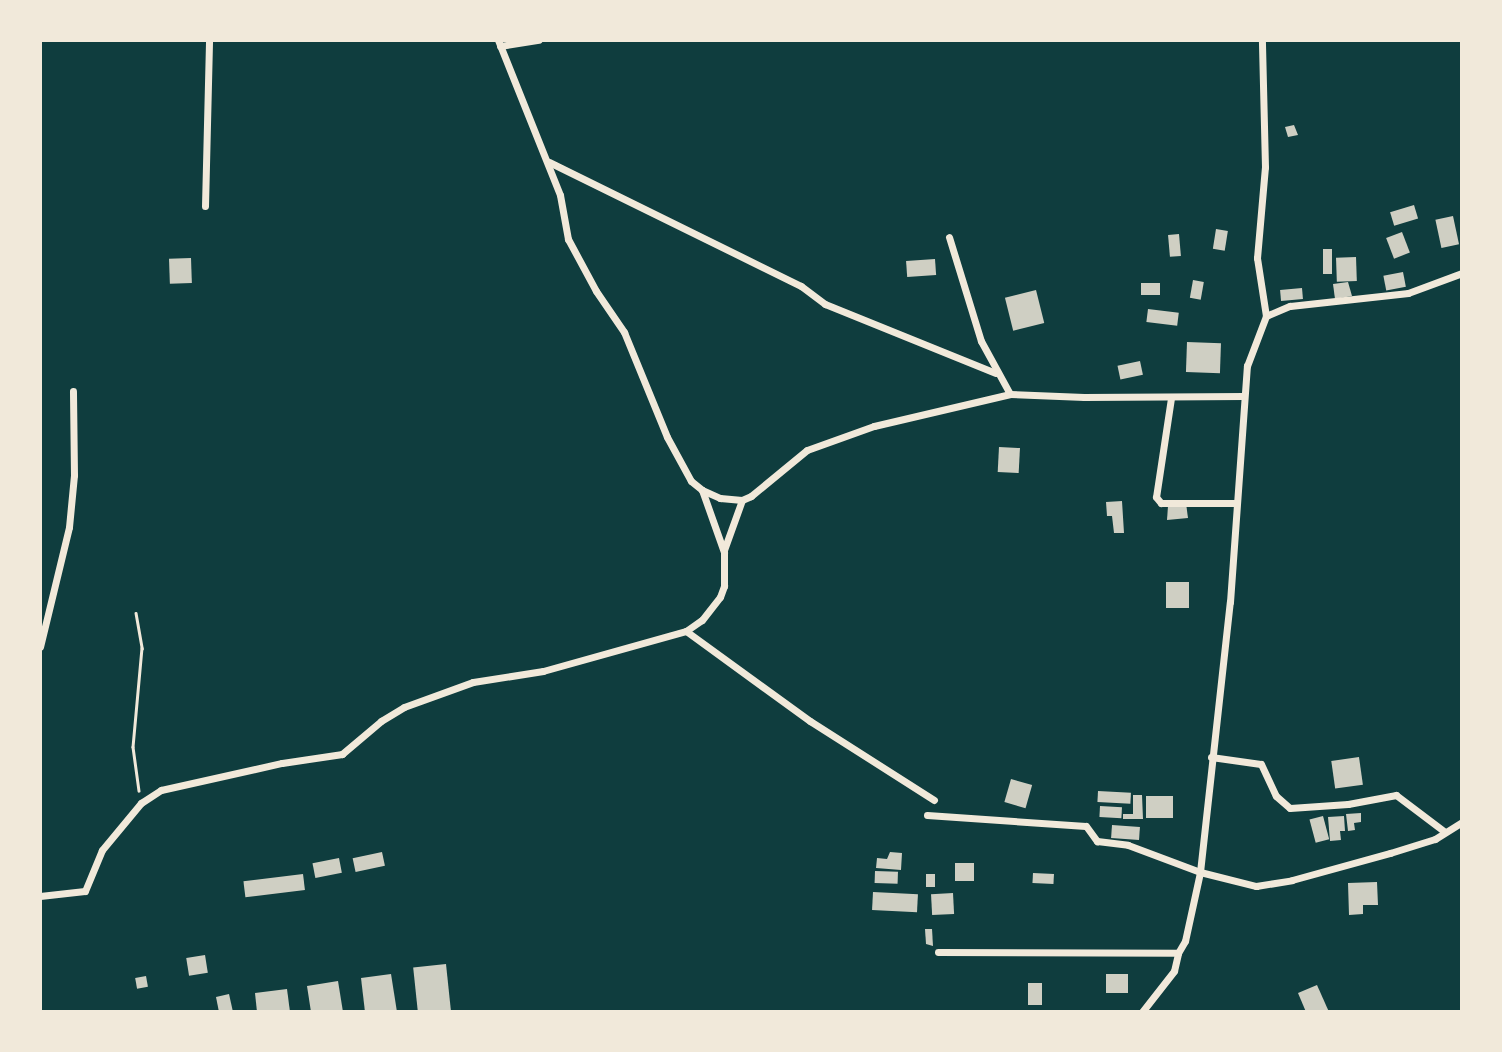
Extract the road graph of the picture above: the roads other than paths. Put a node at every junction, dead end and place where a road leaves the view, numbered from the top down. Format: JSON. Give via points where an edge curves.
{"nodes":[{"id":1,"x":209,"y":40,"type":"edge"},
{"id":2,"x":539,"y":40,"type":"edge"},
{"id":3,"x":1262,"y":40,"type":"edge"},
{"id":4,"x":499,"y":43,"type":"edge"},
{"id":5,"x":549,"y":162,"type":"junction"},
{"id":6,"x":205,"y":206,"type":"dead end"},
{"id":7,"x":949,"y":237,"type":"dead end"},
{"id":8,"x":1462,"y":273,"type":"edge"},
{"id":9,"x":1266,"y":316,"type":"junction"},
{"id":10,"x":996,"y":373,"type":"junction"},
{"id":11,"x":72,"y":391,"type":"dead end"},
{"id":12,"x":1010,"y":394,"type":"junction"},
{"id":13,"x":1244,"y":396,"type":"junction"},
{"id":14,"x":1171,"y":398,"type":"junction"},
{"id":15,"x":702,"y":490,"type":"junction"},
{"id":16,"x":741,"y":500,"type":"junction"},
{"id":17,"x":1235,"y":503,"type":"junction"},
{"id":18,"x":724,"y":552,"type":"junction"},
{"id":19,"x":686,"y":631,"type":"junction"},
{"id":20,"x":40,"y":647,"type":"edge"},
{"id":21,"x":1211,"y":757,"type":"junction"},
{"id":22,"x":934,"y":800,"type":"dead end"},
{"id":23,"x":927,"y":815,"type":"dead end"},
{"id":24,"x":1462,"y":822,"type":"edge"},
{"id":25,"x":1445,"y":832,"type":"junction"},
{"id":26,"x":1200,"y":872,"type":"junction"},
{"id":27,"x":40,"y":897,"type":"edge"},
{"id":28,"x":938,"y":952,"type":"dead end"},
{"id":29,"x":1178,"y":953,"type":"junction"},
{"id":30,"x":1142,"y":1012,"type":"edge"}],
"edges":[{"from":1,"to":6,"type":"street"},
{"from":2,"to":4,"type":"street"},
{"from":3,"to":9,"type":"street","via":[[1265,167],[1257,258]]},
{"from":4,"to":5,"type":"street"},
{"from":5,"to":10,"type":"street","via":[[801,286],[825,304]]},
{"from":5,"to":15,"type":"street","via":[[568,239],[624,332],[667,437],[691,481]]},
{"from":7,"to":10,"type":"street","via":[[981,341]]},
{"from":8,"to":9,"type":"street","via":[[1408,293],[1290,306]]},
{"from":9,"to":13,"type":"street","via":[[1247,366]]},
{"from":10,"to":12,"type":"street"},
{"from":11,"to":20,"type":"street","via":[[74,475],[69,527]]},
{"from":12,"to":14,"type":"street"},
{"from":12,"to":16,"type":"street","via":[[874,426],[807,450]]},
{"from":13,"to":14,"type":"street"},
{"from":13,"to":17,"type":"street"},
{"from":14,"to":17,"type":"street","via":[[1156,497],[1161,503]]},
{"from":15,"to":16,"type":"street"},
{"from":15,"to":18,"type":"street"},
{"from":16,"to":18,"type":"street"},
{"from":17,"to":21,"type":"street","via":[[1230,602]]},
{"from":18,"to":19,"type":"street","via":[[720,597],[702,620]]},
{"from":19,"to":22,"type":"street","via":[[810,721]]},
{"from":19,"to":27,"type":"street","via":[[543,671],[473,682],[404,707],[342,754],[161,790],[141,803],[102,850],[85,891]]},
{"from":21,"to":25,"type":"street","via":[[1261,764],[1276,796],[1290,808],[1348,804],[1396,794]]},
{"from":21,"to":26,"type":"street"},
{"from":23,"to":26,"type":"street","via":[[1086,826],[1097,841],[1128,845]]},
{"from":24,"to":25,"type":"street"},
{"from":25,"to":26,"type":"street","via":[[1390,853],[1256,886]]},
{"from":26,"to":29,"type":"street","via":[[1185,941]]},
{"from":28,"to":29,"type":"street"},
{"from":29,"to":30,"type":"street","via":[[1174,971]]}]}
